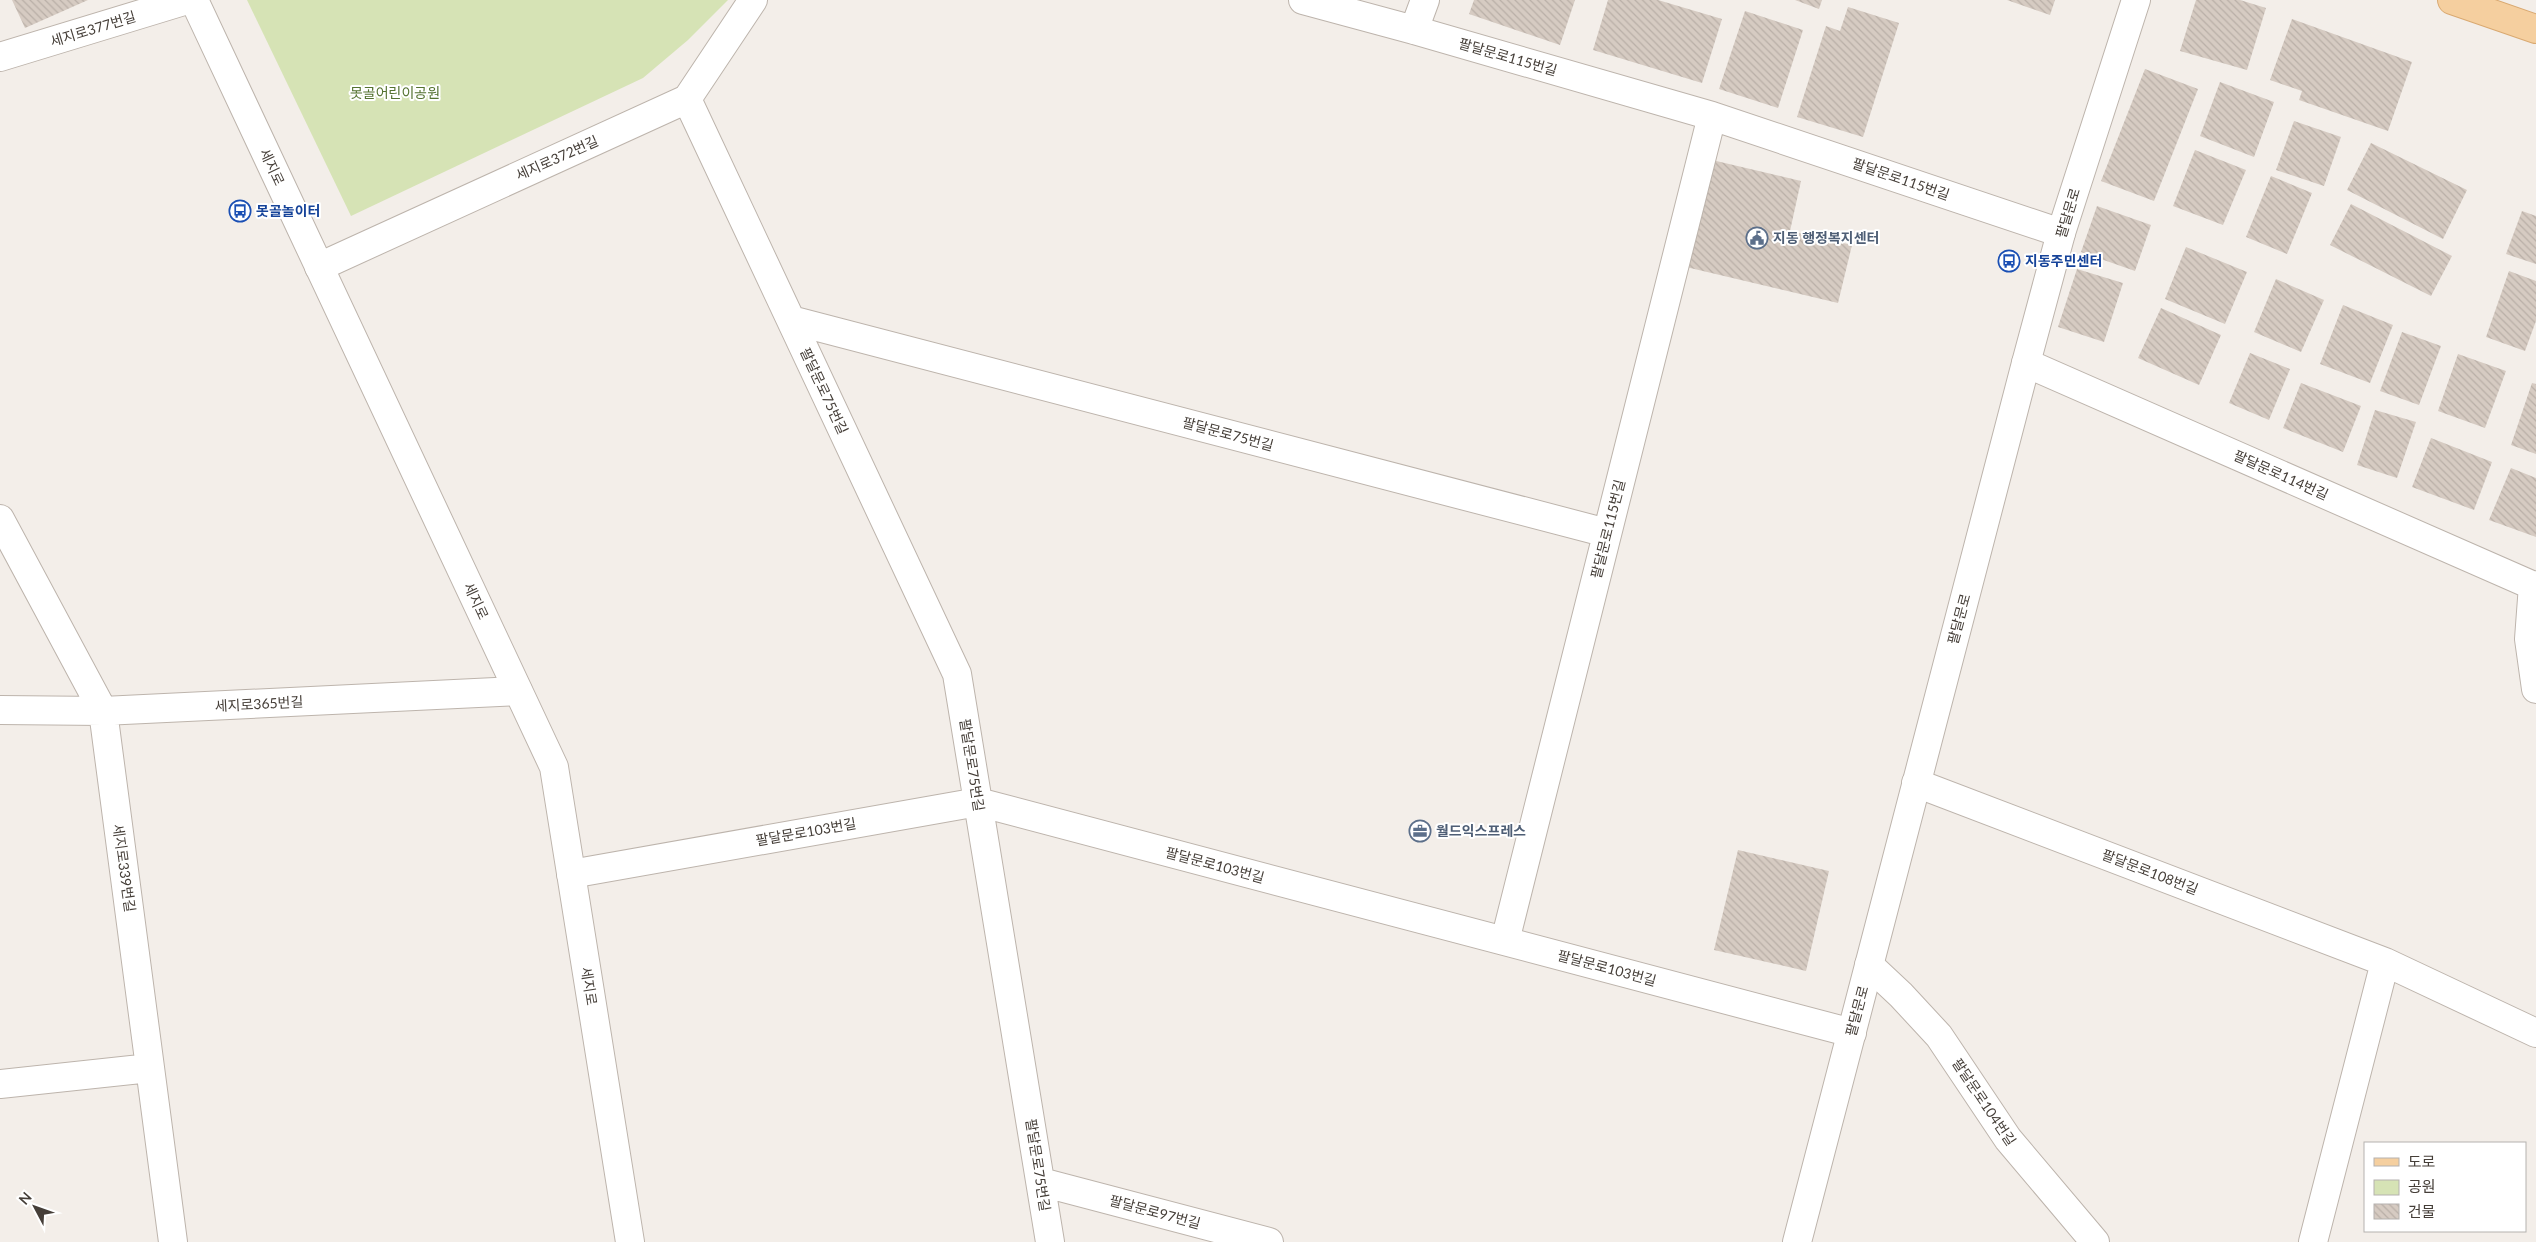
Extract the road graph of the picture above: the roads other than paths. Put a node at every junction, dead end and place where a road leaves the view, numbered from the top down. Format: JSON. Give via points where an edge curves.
{"nodes":[{"id":1,"x":186,"y":0,"type":"edge"},
{"id":2,"x":194,"y":0,"type":"edge"},
{"id":3,"x":753,"y":0,"type":"edge"},
{"id":4,"x":1303,"y":0,"type":"edge"},
{"id":5,"x":1425,"y":0,"type":"edge"},
{"id":6,"x":2136,"y":0,"type":"edge"},
{"id":7,"x":2452,"y":0,"type":"edge"},
{"id":8,"x":2536,"y":29,"type":"edge"},
{"id":9,"x":1414,"y":30,"type":"junction"},
{"id":10,"x":0,"y":57,"type":"edge"},
{"id":11,"x":687,"y":100,"type":"junction"},
{"id":12,"x":1712,"y":116,"type":"junction"},
{"id":13,"x":2061,"y":234,"type":"junction"},
{"id":14,"x":319,"y":267,"type":"junction"},
{"id":15,"x":791,"y":320,"type":"junction"},
{"id":16,"x":2026,"y":364,"type":"junction"},
{"id":17,"x":0,"y":519,"type":"edge"},
{"id":18,"x":1607,"y":533,"type":"junction"},
{"id":19,"x":2534,"y":586,"type":"edge"},
{"id":20,"x":2536,"y":689,"type":"edge"},
{"id":21,"x":518,"y":691,"type":"junction"},
{"id":22,"x":0,"y":710,"type":"edge"},
{"id":23,"x":103,"y":711,"type":"junction"},
{"id":24,"x":1916,"y":783,"type":"junction"},
{"id":25,"x":978,"y":802,"type":"junction"},
{"id":26,"x":571,"y":874,"type":"junction"},
{"id":27,"x":1505,"y":941,"type":"junction"},
{"id":28,"x":2384,"y":962,"type":"junction"},
{"id":29,"x":1869,"y":966,"type":"junction"},
{"id":30,"x":2536,"y":1032,"type":"edge"},
{"id":31,"x":1852,"y":1033,"type":"junction"},
{"id":32,"x":150,"y":1068,"type":"junction"},
{"id":33,"x":0,"y":1084,"type":"edge"},
{"id":34,"x":1041,"y":1182,"type":"junction"},
{"id":35,"x":173,"y":1242,"type":"edge"},
{"id":36,"x":630,"y":1242,"type":"edge"},
{"id":37,"x":1050,"y":1242,"type":"edge"},
{"id":38,"x":1269,"y":1242,"type":"edge"},
{"id":39,"x":1797,"y":1242,"type":"edge"},
{"id":40,"x":2095,"y":1242,"type":"edge"},
{"id":41,"x":2313,"y":1242,"type":"edge"}],
"edges":[{"from":1,"to":10,"type":"street","name":"세지로377번길"},
{"from":2,"to":14,"type":"street","name":"세지로"},
{"from":3,"to":11,"type":"street"},
{"from":4,"to":9,"type":"street","name":"팔달문로115번길"},
{"from":5,"to":9,"type":"street"},
{"from":6,"to":13,"type":"street","name":"팔달문로"},
{"from":7,"to":8,"type":"main road"},
{"from":9,"to":12,"type":"street","name":"팔달문로115번길"},
{"from":11,"to":14,"type":"street","name":"세지로372번길"},
{"from":11,"to":15,"type":"street","name":"팔달문로75번길"},
{"from":12,"to":13,"type":"street","name":"팔달문로115번길"},
{"from":12,"to":18,"type":"street","name":"팔달문로115번길"},
{"from":13,"to":16,"type":"street","name":"팔달문로"},
{"from":14,"to":21,"type":"street","name":"세지로"},
{"from":15,"to":18,"type":"street","name":"팔달문로75번길"},
{"from":15,"to":25,"type":"street","name":"팔달문로75번길","via":[[957,674]]},
{"from":16,"to":19,"type":"street","name":"팔달문로114번길"},
{"from":16,"to":24,"type":"street","name":"팔달문로"},
{"from":17,"to":23,"type":"street","name":"세지로339번길"},
{"from":18,"to":27,"type":"street","name":"팔달문로115번길"},
{"from":19,"to":20,"type":"street","via":[[2529,639]]},
{"from":21,"to":23,"type":"street","name":"세지로365번길"},
{"from":21,"to":26,"type":"street","name":"세지로","via":[[554,767]]},
{"from":22,"to":23,"type":"street","name":"세지로365번길"},
{"from":23,"to":32,"type":"street","name":"세지로339번길"},
{"from":24,"to":28,"type":"street","name":"팔달문로108번길"},
{"from":24,"to":29,"type":"street","name":"팔달문로"},
{"from":25,"to":26,"type":"street","name":"팔달문로103번길"},
{"from":25,"to":27,"type":"street","name":"팔달문로103번길"},
{"from":25,"to":34,"type":"street","name":"팔달문로75번길"},
{"from":26,"to":36,"type":"street","name":"세지로"},
{"from":27,"to":31,"type":"street","name":"팔달문로103번길"},
{"from":28,"to":30,"type":"street","name":"팔달문로108번길"},
{"from":28,"to":41,"type":"street"},
{"from":29,"to":31,"type":"street","name":"팔달문로"},
{"from":29,"to":40,"type":"street","name":"팔달문로104번길","via":[[1939,1036],[2008,1139]]},
{"from":31,"to":39,"type":"street","name":"팔달문로"},
{"from":32,"to":33,"type":"street"},
{"from":32,"to":35,"type":"street","name":"세지로339번길"},
{"from":34,"to":37,"type":"street","name":"팔달문로75번길"},
{"from":34,"to":38,"type":"street","name":"팔달문로97번길"}]}
